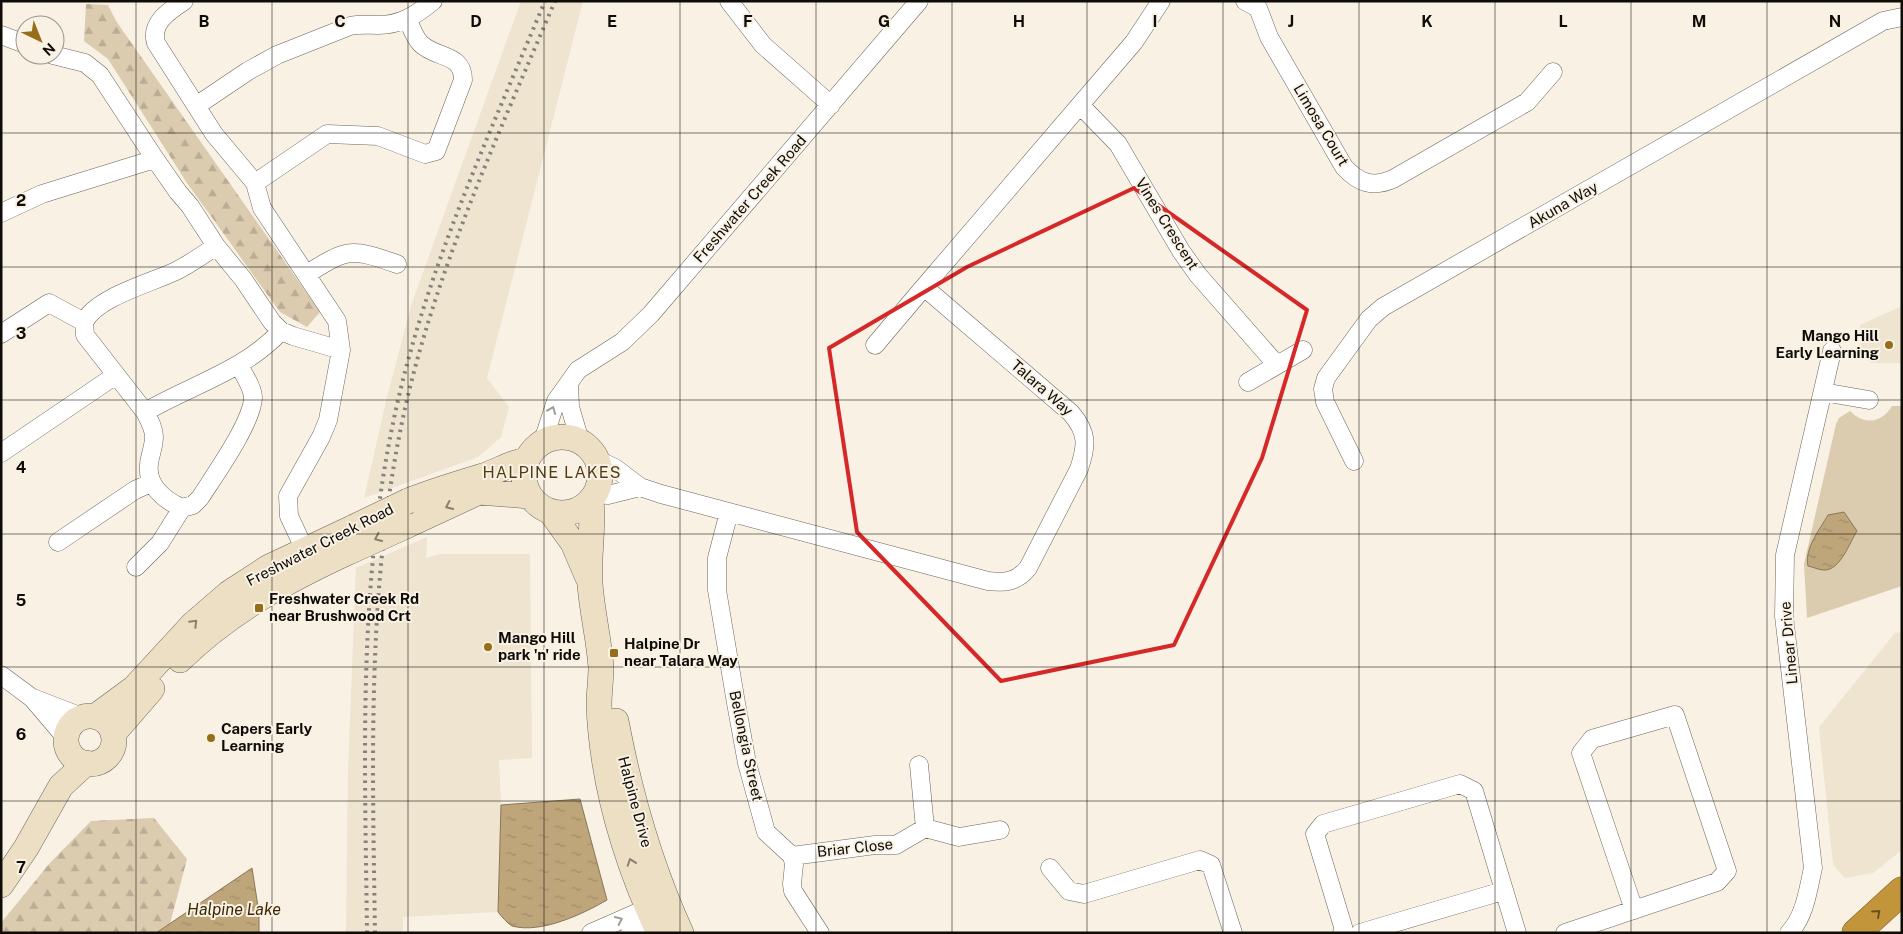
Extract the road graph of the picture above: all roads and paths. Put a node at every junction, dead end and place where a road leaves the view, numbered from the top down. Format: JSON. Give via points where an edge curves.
{"nodes":[{"id":1,"x":184,"y":1,"type":"edge"},
{"id":2,"x":433,"y":1,"type":"edge"},
{"id":3,"x":729,"y":1,"type":"edge"},
{"id":4,"x":918,"y":1,"type":"edge"},
{"id":5,"x":1161,"y":1,"type":"edge"},
{"id":6,"x":1257,"y":4,"type":"edge"},
{"id":7,"x":1902,"y":17,"type":"edge"},
{"id":8,"x":408,"y":20,"type":"junction"},
{"id":9,"x":1,"y":35,"type":"edge"},
{"id":10,"x":15,"y":40,"type":"edge"},
{"id":11,"x":65,"y":58,"type":"edge"},
{"id":12,"x":1553,"y":72,"type":"dead end"},
{"id":13,"x":831,"y":105,"type":"junction"},
{"id":14,"x":1080,"y":105,"type":"junction"},
{"id":15,"x":196,"y":106,"type":"junction"},
{"id":16,"x":155,"y":160,"type":"junction"},
{"id":17,"x":255,"y":183,"type":"junction"},
{"id":18,"x":1,"y":213,"type":"edge"},
{"id":19,"x":216,"y":246,"type":"junction"},
{"id":20,"x":397,"y":264,"type":"dead end"},
{"id":21,"x":307,"y":274,"type":"junction"},
{"id":22,"x":924,"y":287,"type":"junction"},
{"id":23,"x":84,"y":322,"type":"junction"},
{"id":24,"x":281,"y":331,"type":"junction"},
{"id":25,"x":1,"y":334,"type":"edge"},
{"id":26,"x":875,"y":345,"type":"dead end"},
{"id":27,"x":341,"y":350,"type":"junction"},
{"id":28,"x":1303,"y":350,"type":"dead end"},
{"id":29,"x":1832,"y":351,"type":"dead end"},
{"id":30,"x":239,"y":365,"type":"junction"},
{"id":31,"x":1277,"y":365,"type":"junction"},
{"id":32,"x":116,"y":375,"type":"junction"},
{"id":33,"x":1248,"y":382,"type":"dead end"},
{"id":34,"x":569,"y":383,"type":"junction"},
{"id":35,"x":1823,"y":392,"type":"junction"},
{"id":36,"x":1869,"y":400,"type":"dead end"},
{"id":37,"x":144,"y":412,"type":"junction"},
{"id":38,"x":543,"y":441,"type":"junction"},
{"id":39,"x":580,"y":441,"type":"junction"},
{"id":40,"x":1,"y":453,"type":"edge"},
{"id":41,"x":526,"y":460,"type":"junction"},
{"id":42,"x":598,"y":460,"type":"junction"},
{"id":43,"x":1354,"y":461,"type":"dead end"},
{"id":44,"x":151,"y":483,"type":"junction"},
{"id":45,"x":640,"y":487,"type":"junction"},
{"id":46,"x":530,"y":496,"type":"junction"},
{"id":47,"x":593,"y":497,"type":"junction"},
{"id":48,"x":182,"y":508,"type":"junction"},
{"id":49,"x":550,"y":511,"type":"junction"},
{"id":50,"x":729,"y":512,"type":"junction"},
{"id":51,"x":58,"y":542,"type":"dead end"},
{"id":52,"x":309,"y":559,"type":"junction"},
{"id":53,"x":136,"y":568,"type":"dead end"},
{"id":54,"x":590,"y":583,"type":"junction"},
{"id":55,"x":1,"y":675,"type":"edge"},
{"id":56,"x":32,"y":698,"type":"junction"},
{"id":57,"x":89,"y":717,"type":"junction"},
{"id":58,"x":113,"y":734,"type":"junction"},
{"id":59,"x":66,"y":742,"type":"junction"},
{"id":60,"x":86,"y":763,"type":"junction"},
{"id":61,"x":919,"y":765,"type":"dead end"},
{"id":62,"x":925,"y":828,"type":"junction"},
{"id":63,"x":1000,"y":830,"type":"dead end"},
{"id":64,"x":792,"y":856,"type":"junction"},
{"id":65,"x":1,"y":864,"type":"edge"},
{"id":66,"x":1050,"y":868,"type":"dead end"},
{"id":67,"x":1,"y":885,"type":"edge"},
{"id":68,"x":1503,"y":891,"type":"junction"},
{"id":69,"x":1902,"y":891,"type":"edge"},
{"id":70,"x":1634,"y":910,"type":"junction"},
{"id":71,"x":663,"y":918,"type":"edge"},
{"id":72,"x":591,"y":933,"type":"edge"},
{"id":73,"x":630,"y":933,"type":"edge"},
{"id":74,"x":820,"y":933,"type":"edge"},
{"id":75,"x":1233,"y":933,"type":"edge"},
{"id":76,"x":1342,"y":933,"type":"edge"},
{"id":77,"x":1360,"y":933,"type":"edge"},
{"id":78,"x":1517,"y":933,"type":"edge"},
{"id":79,"x":1566,"y":933,"type":"edge"},
{"id":80,"x":1789,"y":933,"type":"edge"},
{"id":81,"x":1856,"y":933,"type":"edge"}],
"edges":[{"from":1,"to":15,"type":"street","via":[[161,18],[154,36]]},
{"from":2,"to":8,"type":"street"},
{"from":3,"to":13,"type":"street","via":[[777,59]]},
{"from":4,"to":13,"type":"street","name":"Freshwater Creek Road"},
{"from":5,"to":14,"type":"street","via":[[1134,42]]},
{"from":6,"to":12,"type":"street","name":"Limosa Court","via":[[1269,36],[1344,167],[1366,183],[1393,179],[1527,102]]},
{"from":7,"to":43,"type":"street","name":"Akuna Way","via":[[1883,21],[1383,307],[1369,319],[1326,378],[1322,389],[1325,402]]},
{"from":8,"to":15,"type":"street","via":[[350,26],[277,55]]},
{"from":8,"to":17,"type":"street","via":[[422,46],[454,60],[463,72],[463,80],[436,151],[425,154],[378,136],[328,134]]},
{"from":9,"to":10,"type":"street"},
{"from":11,"to":16,"type":"street","via":[[85,63],[93,69]]},
{"from":13,"to":34,"type":"street","name":"Freshwater Creek Road","via":[[636,330],[583,366]]},
{"from":14,"to":22,"type":"street"},
{"from":14,"to":31,"type":"street","name":"Vines Crescent","via":[[1118,144],[1198,275]]},
{"from":15,"to":17,"type":"street","via":[[214,134]]},
{"from":16,"to":18,"type":"street","via":[[42,194]]},
{"from":16,"to":19,"type":"street"},
{"from":17,"to":21,"type":"street","via":[[262,208]]},
{"from":19,"to":23,"type":"street","via":[[178,270],[93,310]]},
{"from":19,"to":24,"type":"street"},
{"from":20,"to":21,"type":"street","via":[[366,253],[349,252],[332,258]]},
{"from":21,"to":27,"type":"street","via":[[335,315]]},
{"from":22,"to":26,"type":"street"},
{"from":22,"to":50,"type":"street","name":"Talara Way","via":[[1071,412],[1084,431],[1084,455],[1079,469],[1022,576],[1012,581],[988,581]]},
{"from":23,"to":25,"type":"street","via":[[49,303]]},
{"from":23,"to":32,"type":"street","via":[[85,336]]},
{"from":24,"to":27,"type":"street"},
{"from":24,"to":30,"type":"street","via":[[260,352]]},
{"from":27,"to":52,"type":"street","via":[[328,420],[288,496],[289,516]]},
{"from":28,"to":31,"type":"street"},
{"from":29,"to":35,"type":"street","name":"Linear Drive"},
{"from":30,"to":37,"type":"street"},
{"from":30,"to":48,"type":"street","via":[[253,397],[250,409],[200,498],[193,505]]},
{"from":31,"to":33,"type":"street"},
{"from":32,"to":37,"type":"street"},
{"from":32,"to":40,"type":"street"},
{"from":38,"to":34,"type":"street","name":"Freshwater Creek Road","one_way":true,"via":[[556,401]]},
{"from":34,"to":39,"type":"street","via":[[570,407]]},
{"from":35,"to":36,"type":"street"},
{"from":35,"to":80,"type":"street","name":"Linear Drive","via":[[1785,555],[1784,616],[1813,868],[1806,900]]},
{"from":37,"to":44,"type":"street","via":[[152,425],[154,437],[149,463]]},
{"from":38,"to":39,"type":"main road","via":[[568,436]]},
{"from":38,"to":41,"type":"main road"},
{"from":39,"to":42,"type":"main road"},
{"from":41,"to":46,"type":"main road","via":[[524,484]]},
{"from":41,"to":52,"type":"main road","name":"Freshwater Creek Road","bridge":true,"via":[[408,501],[354,527]]},
{"from":42,"to":45,"type":"street","name":"Talara Way"},
{"from":42,"to":47,"type":"main road","via":[[600,483]]},
{"from":44,"to":48,"type":"street","via":[[158,492]]},
{"from":44,"to":51,"type":"street","via":[[135,490]]},
{"from":45,"to":47,"type":"street","name":"Talara Way"},
{"from":45,"to":50,"type":"street","name":"Talara Way"},
{"from":46,"to":49,"type":"main road"},
{"from":46,"to":52,"type":"main road","name":"Freshwater Creek Road","one_way":true,"bridge":true,"via":[[479,492],[351,551]]},
{"from":47,"to":49,"type":"main road","via":[[572,512]]},
{"from":47,"to":54,"type":"main road","name":"Halpine Drive"},
{"from":48,"to":53,"type":"street","via":[[160,543]]},
{"from":49,"to":54,"type":"main road","name":"Halpine Drive","via":[[578,553]]},
{"from":50,"to":64,"type":"street","name":"Bellongia Street","via":[[717,558],[717,590],[741,734],[766,832]]},
{"from":57,"to":52,"type":"main road","name":"Freshwater Creek Road","one_way":true,"via":[[134,688],[193,624],[223,598],[269,568]]},
{"from":52,"to":58,"type":"main road","name":"Freshwater Creek Road","via":[[215,629],[173,666]]},
{"from":54,"to":71,"type":"main road","name":"Halpine Drive","via":[[601,668],[599,705],[606,767],[620,827]]},
{"from":55,"to":56,"type":"street"},
{"from":56,"to":57,"type":"street"},
{"from":56,"to":59,"type":"street"},
{"from":57,"to":58,"type":"main road","via":[[107,723]]},
{"from":57,"to":59,"type":"main road","via":[[71,725]]},
{"from":58,"to":60,"type":"main road","via":[[108,755],[97,762]]},
{"from":59,"to":60,"type":"main road","via":[[74,757]]},
{"from":59,"to":65,"type":"main road","via":[[46,787]]},
{"from":60,"to":67,"type":"main road","via":[[66,780],[53,797],[26,848]]},
{"from":61,"to":62,"type":"street"},
{"from":62,"to":63,"type":"street","via":[[959,837]]},
{"from":62,"to":64,"type":"street","name":"Briar Close","via":[[896,845]]},
{"from":64,"to":74,"type":"street","via":[[793,891]]},
{"from":66,"to":75,"type":"street","via":[[1069,891],[1084,894],[1200,860],[1211,866]]},
{"from":68,"to":76,"type":"street","via":[[1474,790],[1460,784],[1323,824],[1315,834],[1344,930]]},
{"from":68,"to":77,"type":"street"},
{"from":68,"to":78,"type":"street"},
{"from":81,"to":69,"type":"highway","one_way":true},
{"from":70,"to":70,"type":"street","via":[[1717,882],[1727,871],[1675,714],[1592,739],[1581,753]]},
{"from":70,"to":79,"type":"street"},
{"from":72,"to":71,"type":"street","one_way":true},
{"from":71,"to":73,"type":"street"}]}
